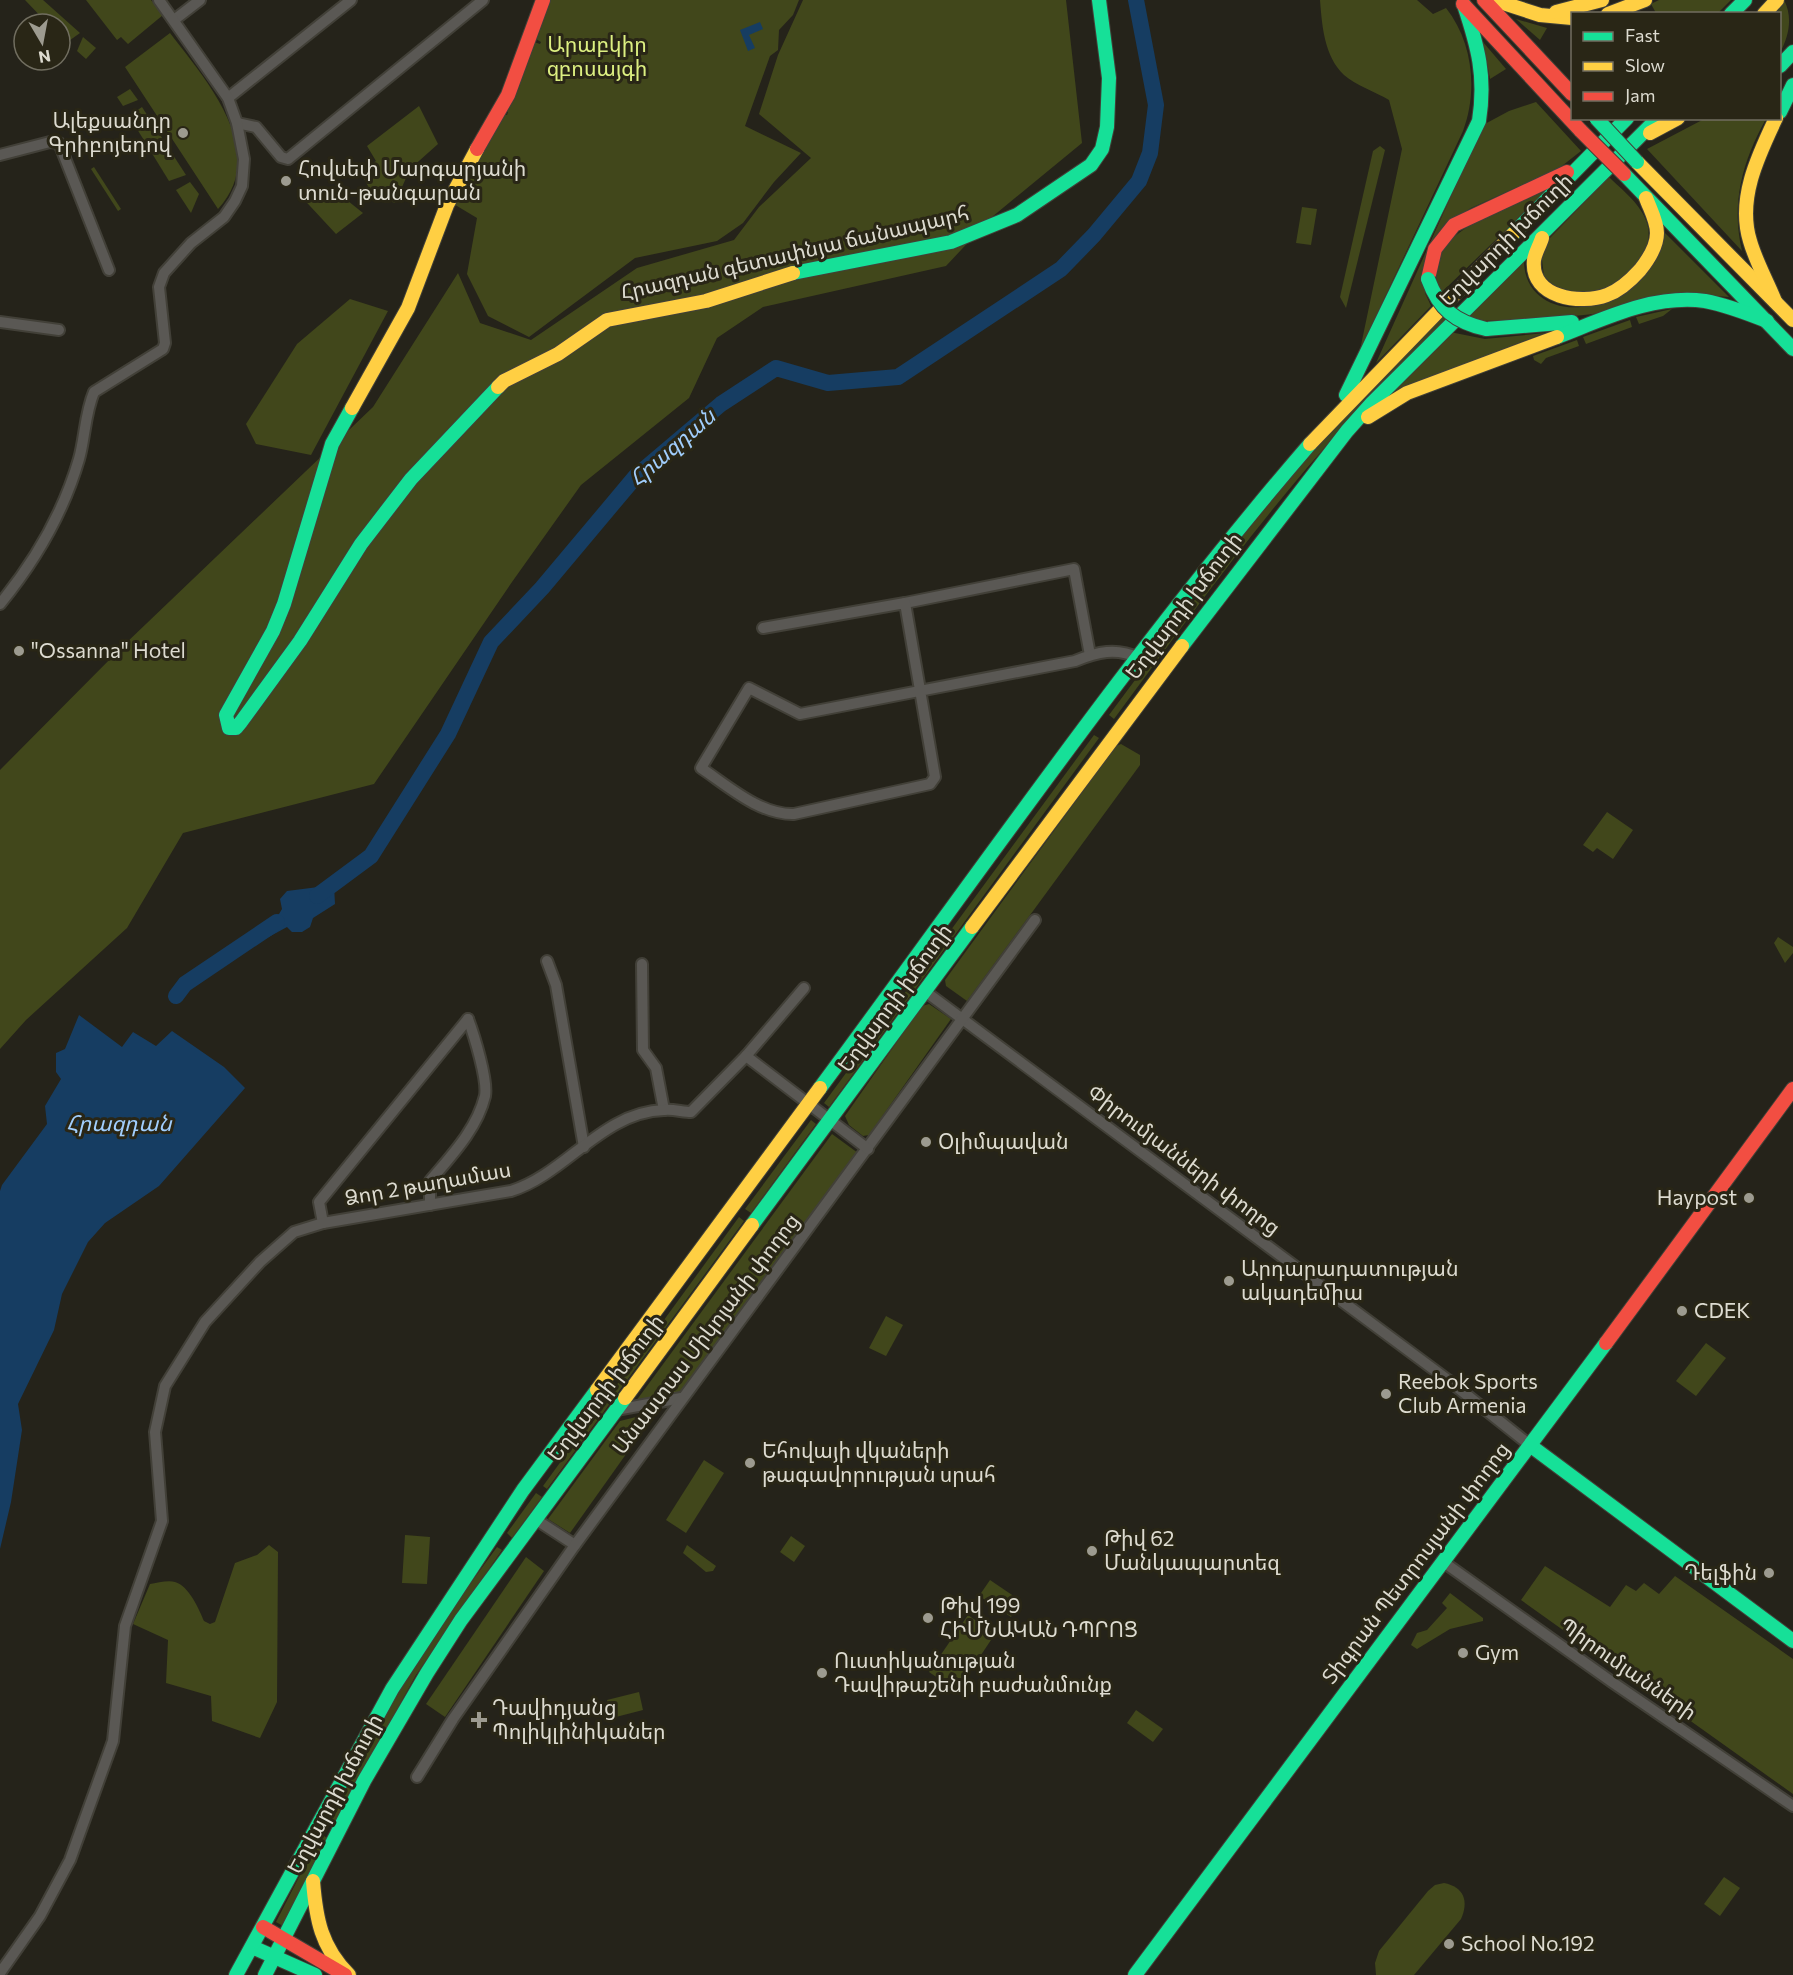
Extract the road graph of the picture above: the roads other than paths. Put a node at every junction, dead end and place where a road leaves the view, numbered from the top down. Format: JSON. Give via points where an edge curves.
{"nodes":[{"id":1,"x":159,"y":0,"type":"edge"},
{"id":2,"x":200,"y":0,"type":"edge"},
{"id":3,"x":351,"y":0,"type":"edge"},
{"id":4,"x":483,"y":0,"type":"edge"},
{"id":5,"x":543,"y":0,"type":"edge"},
{"id":6,"x":1100,"y":0,"type":"edge"},
{"id":7,"x":1484,"y":0,"type":"edge"},
{"id":8,"x":1494,"y":0,"type":"edge"},
{"id":9,"x":1602,"y":0,"type":"edge"},
{"id":10,"x":1645,"y":0,"type":"edge"},
{"id":11,"x":1745,"y":0,"type":"edge"},
{"id":12,"x":1777,"y":0,"type":"edge"},
{"id":13,"x":1462,"y":3,"type":"edge"},
{"id":14,"x":1613,"y":12,"type":"edge"},
{"id":15,"x":1733,"y":12,"type":"edge"},
{"id":16,"x":1766,"y":12,"type":"edge"},
{"id":17,"x":1540,"y":15,"type":"junction"},
{"id":18,"x":1571,"y":18,"type":"edge"},
{"id":19,"x":174,"y":20,"type":"junction"},
{"id":20,"x":1793,"y":52,"type":"edge"},
{"id":21,"x":1781,"y":64,"type":"edge"},
{"id":22,"x":1793,"y":85,"type":"edge"},
{"id":23,"x":1571,"y":93,"type":"edge"},
{"id":24,"x":228,"y":98,"type":"junction"},
{"id":25,"x":1781,"y":108,"type":"edge"},
{"id":26,"x":1598,"y":120,"type":"edge"},
{"id":27,"x":1625,"y":120,"type":"edge"},
{"id":28,"x":1656,"y":120,"type":"edge"},
{"id":29,"x":1674,"y":120,"type":"edge"},
{"id":30,"x":1775,"y":120,"type":"edge"},
{"id":31,"x":237,"y":123,"type":"junction"},
{"id":32,"x":1636,"y":141,"type":"junction"},
{"id":33,"x":0,"y":154,"type":"edge"},
{"id":34,"x":1579,"y":167,"type":"junction"},
{"id":35,"x":1646,"y":198,"type":"junction"},
{"id":36,"x":1547,"y":229,"type":"junction"},
{"id":37,"x":109,"y":270,"type":"dead end"},
{"id":38,"x":1775,"y":301,"type":"junction"},
{"id":39,"x":1615,"y":314,"type":"junction"},
{"id":40,"x":1793,"y":320,"type":"edge"},
{"id":41,"x":1767,"y":321,"type":"junction"},
{"id":42,"x":0,"y":322,"type":"edge"},
{"id":43,"x":59,"y":330,"type":"dead end"},
{"id":44,"x":1793,"y":349,"type":"edge"},
{"id":45,"x":1331,"y":419,"type":"junction"},
{"id":46,"x":1347,"y":431,"type":"junction"},
{"id":47,"x":905,"y":603,"type":"junction"},
{"id":48,"x":0,"y":604,"type":"edge"},
{"id":49,"x":763,"y":628,"type":"dead end"},
{"id":50,"x":1090,"y":655,"type":"junction"},
{"id":51,"x":1139,"y":658,"type":"junction"},
{"id":52,"x":920,"y":691,"type":"junction"},
{"id":53,"x":1096,"y":714,"type":"junction"},
{"id":54,"x":1116,"y":731,"type":"junction"},
{"id":55,"x":1035,"y":920,"type":"dead end"},
{"id":56,"x":547,"y":961,"type":"dead end"},
{"id":57,"x":642,"y":964,"type":"dead end"},
{"id":58,"x":804,"y":988,"type":"dead end"},
{"id":59,"x":926,"y":992,"type":"junction"},
{"id":60,"x":963,"y":1019,"type":"junction"},
{"id":61,"x":746,"y":1056,"type":"junction"},
{"id":62,"x":1793,"y":1089,"type":"edge"},
{"id":63,"x":1793,"y":1098,"type":"edge"},
{"id":64,"x":809,"y":1103,"type":"junction"},
{"id":65,"x":664,"y":1110,"type":"junction"},
{"id":66,"x":831,"y":1120,"type":"junction"},
{"id":67,"x":584,"y":1147,"type":"junction"},
{"id":68,"x":868,"y":1149,"type":"junction"},
{"id":69,"x":430,"y":1205,"type":"junction"},
{"id":70,"x":323,"y":1223,"type":"junction"},
{"id":71,"x":681,"y":1398,"type":"junction"},
{"id":72,"x":616,"y":1410,"type":"junction"},
{"id":73,"x":1533,"y":1448,"type":"junction"},
{"id":74,"x":535,"y":1519,"type":"junction"},
{"id":75,"x":495,"y":1532,"type":"junction"},
{"id":76,"x":575,"y":1545,"type":"junction"},
{"id":77,"x":515,"y":1547,"type":"junction"},
{"id":78,"x":1445,"y":1563,"type":"junction"},
{"id":79,"x":1793,"y":1641,"type":"edge"},
{"id":80,"x":417,"y":1777,"type":"dead end"},
{"id":81,"x":1793,"y":1806,"type":"edge"},
{"id":82,"x":317,"y":1824,"type":"junction"},
{"id":83,"x":336,"y":1835,"type":"junction"},
{"id":84,"x":313,"y":1880,"type":"junction"},
{"id":85,"x":263,"y":1927,"type":"junction"},
{"id":86,"x":286,"y":1939,"type":"junction"},
{"id":87,"x":252,"y":1947,"type":"junction"},
{"id":88,"x":276,"y":1959,"type":"junction"},
{"id":89,"x":0,"y":1973,"type":"edge"},
{"id":90,"x":237,"y":1975,"type":"edge"},
{"id":91,"x":265,"y":1975,"type":"edge"},
{"id":92,"x":315,"y":1975,"type":"edge"},
{"id":93,"x":347,"y":1975,"type":"edge"},
{"id":94,"x":1135,"y":1975,"type":"edge"},
{"id":95,"x":1146,"y":1975,"type":"edge"}],
"edges":[{"from":1,"to":19,"type":"street"},
{"from":2,"to":19,"type":"street"},
{"from":3,"to":24,"type":"street"},
{"from":4,"to":31,"type":"street","via":[[296,155],[280,157],[256,127]]},
{"from":5,"to":6,"type":"main road","name":"Հրազդան գետափնյա ճանապարհ","via":[[508,95],[451,197],[408,308],[332,444],[284,604],[226,715],[229,728],[242,722],[300,641],[361,544],[411,478],[504,381],[558,354],[607,320],[706,301],[792,273],[951,242],[995,226],[1091,165],[1102,149],[1107,127],[1108,78]]},
{"from":7,"to":23,"type":"main road"},
{"from":8,"to":17,"type":"main road"},
{"from":9,"to":17,"type":"main road"},
{"from":10,"to":14,"type":"main road"},
{"from":11,"to":15,"type":"main road"},
{"from":12,"to":16,"type":"main road"},
{"from":13,"to":35,"type":"main road","bridge":true},
{"from":13,"to":45,"type":"main road","via":[[1485,77],[1479,121],[1368,354]]},
{"from":17,"to":18,"type":"main road"},
{"from":19,"to":24,"type":"street"},
{"from":20,"to":21,"type":"main road"},
{"from":22,"to":25,"type":"main road"},
{"from":24,"to":31,"type":"street"},
{"from":26,"to":38,"type":"main road","bridge":true},
{"from":27,"to":34,"type":"main road","name":"Եղվարդի խճուղի"},
{"from":28,"to":32,"type":"main road","name":"Եղվարդի խճուղի"},
{"from":29,"to":32,"type":"main road"},
{"from":30,"to":38,"type":"main road","via":[[1751,178],[1747,210],[1748,233]]},
{"from":31,"to":48,"type":"street","via":[[244,159],[242,186],[224,217],[191,243],[164,273],[159,287],[163,349],[94,392],[75,475],[58,516],[45,543]]},
{"from":32,"to":36,"type":"main road","name":"Եղվարդի խճուղի"},
{"from":33,"to":37,"type":"street","via":[[59,143]]},
{"from":34,"to":39,"type":"main road","bridge":true,"via":[[1454,225],[1435,248],[1428,279],[1435,298],[1449,315],[1458,322],[1486,329],[1538,327]]},
{"from":34,"to":45,"type":"main road","name":"Եղվարդի խճուղի"},
{"from":35,"to":36,"type":"main road","via":[[1657,232],[1653,250],[1626,286],[1605,296],[1582,302],[1564,300],[1539,281],[1535,252]]},
{"from":35,"to":41,"type":"main road"},
{"from":36,"to":46,"type":"main road","name":"Եղվարդի խճուղի"},
{"from":38,"to":40,"type":"main road"},
{"from":39,"to":41,"type":"main road","via":[[1664,301],[1695,299],[1719,303]]},
{"from":39,"to":46,"type":"main road","via":[[1407,393]]},
{"from":41,"to":44,"type":"main road"},
{"from":42,"to":43,"type":"street"},
{"from":45,"to":51,"type":"main road","name":"Եղվարդի խճուղի","via":[[1252,511]]},
{"from":46,"to":54,"type":"main road","name":"Եղվարդի խճուղի"},
{"from":47,"to":49,"type":"street"},
{"from":47,"to":50,"type":"street","via":[[1074,568]]},
{"from":47,"to":52,"type":"street"},
{"from":50,"to":51,"type":"street","via":[[1120,650]]},
{"from":50,"to":52,"type":"street"},
{"from":51,"to":53,"type":"main road","name":"Եղվարդի խճուղի"},
{"from":52,"to":52,"type":"street","via":[[935,777],[930,784],[780,814],[763,808],[701,768],[749,688],[800,714]]},
{"from":53,"to":54,"type":"main road"},
{"from":53,"to":64,"type":"main road","name":"Եղվարդի խճուղի"},
{"from":54,"to":59,"type":"main road","name":"Եղվարդի խճուղի"},
{"from":55,"to":60,"type":"street","name":"Անաստաս Միկոյանի փողոց"},
{"from":56,"to":67,"type":"street","via":[[556,985]]},
{"from":57,"to":65,"type":"street","via":[[643,1050],[656,1068]]},
{"from":58,"to":61,"type":"street"},
{"from":59,"to":60,"type":"street","name":"Փիրումյանների փողոց"},
{"from":59,"to":66,"type":"main road","name":"Եղվարդի խճուղի"},
{"from":60,"to":68,"type":"street","name":"Անաստաս Միկոյանի փողոց"},
{"from":60,"to":73,"type":"street","name":"Փիրումյանների փողոց","via":[[1448,1380]]},
{"from":61,"to":64,"type":"street"},
{"from":61,"to":65,"type":"street","name":"Ձոր 2 թաղամաս","via":[[692,1112]]},
{"from":62,"to":73,"type":"main road","name":"Տիգրան Պետրոսյանի փողոց"},
{"from":63,"to":73,"type":"main road","name":"Տիգրան Պետրոսյանի փողոց"},
{"from":64,"to":66,"type":"street"},
{"from":64,"to":75,"type":"main road","name":"Եղվարդի խճուղի"},
{"from":65,"to":67,"type":"street","name":"Ձոր 2 թաղամաս","via":[[613,1124]]},
{"from":66,"to":68,"type":"street"},
{"from":66,"to":72,"type":"main road","name":"Եղվարդի խճուղի"},
{"from":67,"to":69,"type":"street","name":"Ձոր 2 թաղամաս","via":[[530,1185]]},
{"from":68,"to":71,"type":"street","name":"Անաստաս Միկոյանի փողոց"},
{"from":69,"to":70,"type":"street","name":"Ձոր 2 թաղամաս"},
{"from":69,"to":70,"type":"street","name":"Ձոր 2 թաղամաս","via":[[430,1181],[465,1139],[485,1094],[478,1047],[468,1019],[319,1202]]},
{"from":70,"to":89,"type":"street","via":[[294,1232],[260,1262],[205,1322],[165,1386],[155,1432],[162,1521],[125,1626],[113,1741],[70,1860],[40,1916]]},
{"from":71,"to":72,"type":"street"},
{"from":71,"to":76,"type":"street","name":"Անաստաս Միկոյանի փողոց"},
{"from":72,"to":74,"type":"main road","name":"Եղվարդի խճուղի"},
{"from":73,"to":78,"type":"main road","name":"Տիգրան Պետրոսյանի փողոց"},
{"from":73,"to":79,"type":"main road","name":"Փիրումյանների փողոց"},
{"from":74,"to":76,"type":"street"},
{"from":74,"to":77,"type":"main road","name":"Եղվարդի խճուղի"},
{"from":75,"to":77,"type":"main road"},
{"from":75,"to":82,"type":"main road","name":"Եղվարդի խճուղի","via":[[392,1689]]},
{"from":76,"to":80,"type":"street","name":"Անաստաս Միկոյանի փողոց"},
{"from":77,"to":83,"type":"main road","name":"Եղվարդի խճուղի","via":[[411,1696]]},
{"from":78,"to":81,"type":"street","name":"Պիրումյանների"},
{"from":78,"to":94,"type":"main road","name":"Տիգրան Պետրոսյանի փողոց"},
{"from":78,"to":95,"type":"main road","name":"Տիգրան Պետրոսյանի փողոց"},
{"from":82,"to":83,"type":"main road"},
{"from":82,"to":85,"type":"main road","name":"Եղվարդի խճուղի"},
{"from":83,"to":84,"type":"main road","name":"Եղվարդի խճուղի"},
{"from":84,"to":86,"type":"main road","name":"Եղվարդի խճուղի"},
{"from":84,"to":93,"type":"main road","via":[[320,1939]]},
{"from":85,"to":86,"type":"main road"},
{"from":85,"to":87,"type":"main road","name":"Եղվարդի խճուղի"},
{"from":86,"to":88,"type":"main road","name":"Եղվարդի խճուղի"},
{"from":86,"to":93,"type":"main road"},
{"from":87,"to":88,"type":"main road"},
{"from":87,"to":90,"type":"main road","name":"Եղվարդի խճուղի"},
{"from":88,"to":91,"type":"main road","name":"Եղվարդի խճուղի"},
{"from":88,"to":92,"type":"main road"}]}
